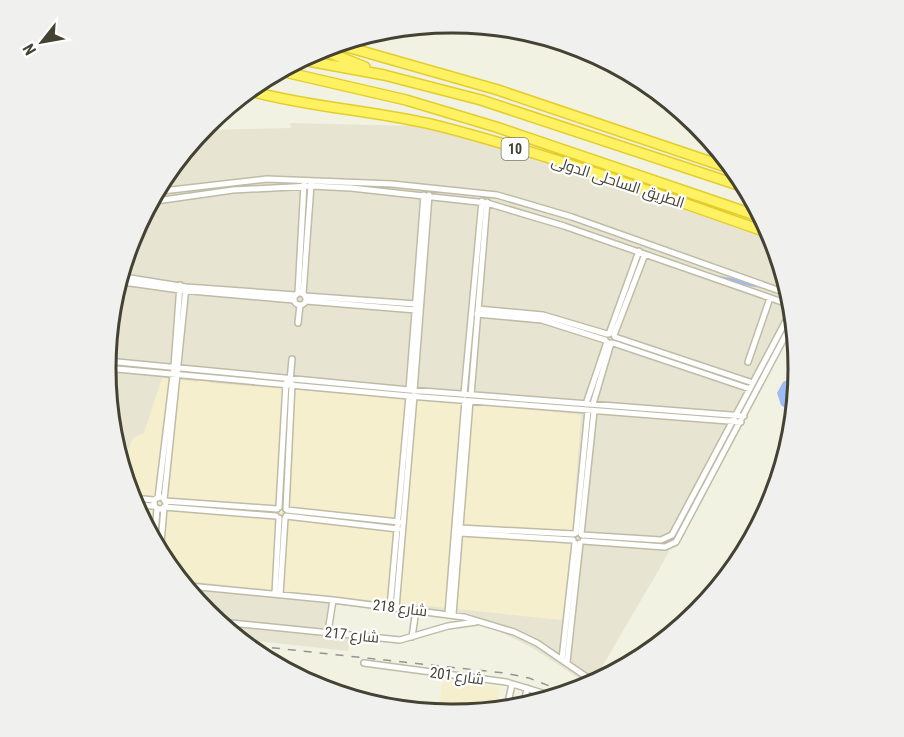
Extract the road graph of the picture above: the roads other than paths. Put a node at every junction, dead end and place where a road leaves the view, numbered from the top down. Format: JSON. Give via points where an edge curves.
{"nodes":[{"id":1,"x":352,"y":48,"type":"edge"},
{"id":2,"x":334,"y":55,"type":"edge"},
{"id":3,"x":316,"y":62,"type":"edge"},
{"id":4,"x":293,"y":74,"type":"edge"},
{"id":5,"x":384,"y":75,"type":"junction"},
{"id":6,"x":261,"y":93,"type":"edge"},
{"id":7,"x":718,"y":164,"type":"edge"},
{"id":8,"x":304,"y":183,"type":"junction"},
{"id":9,"x":312,"y":183,"type":"junction"},
{"id":10,"x":732,"y":183,"type":"edge"},
{"id":11,"x":427,"y":187,"type":"junction"},
{"id":12,"x":168,"y":190,"type":"edge"},
{"id":13,"x":485,"y":194,"type":"junction"},
{"id":14,"x":426,"y":196,"type":"junction"},
{"id":15,"x":161,"y":200,"type":"edge"},
{"id":16,"x":484,"y":203,"type":"junction"},
{"id":17,"x":749,"y":213,"type":"edge"},
{"id":18,"x":757,"y":229,"type":"edge"},
{"id":19,"x":642,"y":253,"type":"junction"},
{"id":20,"x":129,"y":278,"type":"edge"},
{"id":21,"x":128,"y":282,"type":"edge"},
{"id":22,"x":183,"y":288,"type":"junction"},
{"id":23,"x":778,"y":290,"type":"edge"},
{"id":24,"x":300,"y":296,"type":"junction"},
{"id":25,"x":770,"y":298,"type":"junction"},
{"id":26,"x":781,"y":302,"type":"edge"},
{"id":27,"x":416,"y":307,"type":"junction"},
{"id":28,"x":478,"y":311,"type":"junction"},
{"id":29,"x":298,"y":323,"type":"dead end"},
{"id":30,"x":785,"y":323,"type":"edge"},
{"id":31,"x":786,"y":335,"type":"edge"},
{"id":32,"x":610,"y":339,"type":"junction"},
{"id":33,"x":292,"y":359,"type":"dead end"},
{"id":34,"x":116,"y":362,"type":"edge"},
{"id":35,"x":748,"y":362,"type":"dead end"},
{"id":36,"x":116,"y":368,"type":"edge"},
{"id":37,"x":176,"y":371,"type":"junction"},
{"id":38,"x":290,"y":382,"type":"junction"},
{"id":39,"x":753,"y":383,"type":"junction"},
{"id":40,"x":750,"y":390,"type":"junction"},
{"id":41,"x":411,"y":393,"type":"junction"},
{"id":42,"x":468,"y":398,"type":"junction"},
{"id":43,"x":590,"y":407,"type":"junction"},
{"id":44,"x":613,"y":409,"type":"junction"},
{"id":45,"x":737,"y":415,"type":"junction"},
{"id":46,"x":742,"y":419,"type":"junction"},
{"id":47,"x":734,"y":422,"type":"junction"},
{"id":48,"x":461,"y":493,"type":"junction"},
{"id":49,"x":144,"y":500,"type":"edge"},
{"id":50,"x":160,"y":504,"type":"junction"},
{"id":51,"x":145,"y":505,"type":"edge"},
{"id":52,"x":282,"y":513,"type":"junction"},
{"id":53,"x":400,"y":526,"type":"junction"},
{"id":54,"x":156,"y":527,"type":"edge"},
{"id":55,"x":460,"y":530,"type":"junction"},
{"id":56,"x":161,"y":536,"type":"edge"},
{"id":57,"x":578,"y":538,"type":"junction"},
{"id":58,"x":456,"y":551,"type":"junction"},
{"id":59,"x":197,"y":587,"type":"edge"},
{"id":60,"x":277,"y":594,"type":"junction"},
{"id":61,"x":333,"y":600,"type":"junction"},
{"id":62,"x":393,"y":607,"type":"junction"},
{"id":63,"x":416,"y":610,"type":"junction"},
{"id":64,"x":451,"y":614,"type":"junction"},
{"id":65,"x":481,"y":622,"type":"junction"},
{"id":66,"x":234,"y":623,"type":"edge"},
{"id":67,"x":328,"y":632,"type":"junction"},
{"id":68,"x":412,"y":637,"type":"junction"},
{"id":69,"x":565,"y":661,"type":"junction"},
{"id":70,"x":364,"y":663,"type":"dead end"},
{"id":71,"x":585,"y":676,"type":"edge"},
{"id":72,"x":512,"y":684,"type":"junction"},
{"id":73,"x":527,"y":687,"type":"junction"},
{"id":74,"x":541,"y":692,"type":"edge"},
{"id":75,"x":526,"y":696,"type":"edge"},
{"id":76,"x":509,"y":699,"type":"edge"}],
"edges":[{"from":1,"to":7,"type":"highway","via":[[498,90]]},
{"from":2,"to":5,"type":"highway"},
{"from":3,"to":5,"type":"highway","number":"10"},
{"from":4,"to":17,"type":"highway","name":"الطريق الساحلى الدولى","number":"10","via":[[406,100],[496,127]]},
{"from":5,"to":10,"type":"highway","number":"10","via":[[481,100]]},
{"from":6,"to":18,"type":"highway","name":"الطريق الساحلى الدولى","number":"10","via":[[457,131]]},
{"from":8,"to":9,"type":"street"},
{"from":8,"to":12,"type":"street","via":[[267,179]]},
{"from":8,"to":15,"type":"street"},
{"from":8,"to":24,"type":"street"},
{"from":9,"to":11,"type":"street"},
{"from":9,"to":14,"type":"street"},
{"from":9,"to":24,"type":"street"},
{"from":11,"to":13,"type":"street"},
{"from":11,"to":14,"type":"street"},
{"from":13,"to":16,"type":"street"},
{"from":13,"to":23,"type":"street","via":[[516,199],[573,217]]},
{"from":14,"to":16,"type":"street"},
{"from":14,"to":27,"type":"street"},
{"from":14,"to":41,"type":"street"},
{"from":16,"to":19,"type":"street"},
{"from":16,"to":28,"type":"street"},
{"from":16,"to":42,"type":"street"},
{"from":19,"to":25,"type":"street"},
{"from":19,"to":32,"type":"street"},
{"from":20,"to":22,"type":"street"},
{"from":21,"to":22,"type":"street"},
{"from":22,"to":24,"type":"street"},
{"from":22,"to":37,"type":"street"},
{"from":24,"to":27,"type":"street"},
{"from":24,"to":29,"type":"street"},
{"from":25,"to":26,"type":"street"},
{"from":25,"to":35,"type":"street"},
{"from":27,"to":41,"type":"street"},
{"from":28,"to":32,"type":"street","via":[[543,315]]},
{"from":28,"to":42,"type":"street"},
{"from":30,"to":39,"type":"street"},
{"from":31,"to":46,"type":"street"},
{"from":32,"to":39,"type":"street"},
{"from":32,"to":40,"type":"street"},
{"from":32,"to":43,"type":"street"},
{"from":33,"to":38,"type":"street"},
{"from":34,"to":37,"type":"street"},
{"from":36,"to":37,"type":"street"},
{"from":37,"to":38,"type":"street"},
{"from":37,"to":50,"type":"street"},
{"from":38,"to":41,"type":"street"},
{"from":38,"to":52,"type":"street"},
{"from":39,"to":40,"type":"street"},
{"from":40,"to":45,"type":"street"},
{"from":41,"to":42,"type":"street"},
{"from":41,"to":53,"type":"street"},
{"from":42,"to":43,"type":"street"},
{"from":42,"to":48,"type":"street"},
{"from":43,"to":44,"type":"street"},
{"from":43,"to":57,"type":"street"},
{"from":44,"to":45,"type":"street"},
{"from":44,"to":47,"type":"street"},
{"from":45,"to":46,"type":"street"},
{"from":45,"to":47,"type":"street"},
{"from":46,"to":47,"type":"street"},
{"from":46,"to":57,"type":"street","via":[[676,542],[665,547]]},
{"from":47,"to":57,"type":"street","via":[[672,535],[661,540]]},
{"from":48,"to":55,"type":"street"},
{"from":48,"to":58,"type":"street"},
{"from":49,"to":50,"type":"street"},
{"from":50,"to":51,"type":"street"},
{"from":50,"to":52,"type":"street"},
{"from":50,"to":54,"type":"street"},
{"from":50,"to":56,"type":"street"},
{"from":52,"to":53,"type":"street"},
{"from":52,"to":60,"type":"street"},
{"from":53,"to":62,"type":"street"},
{"from":55,"to":57,"type":"street"},
{"from":55,"to":58,"type":"street"},
{"from":57,"to":69,"type":"street"},
{"from":58,"to":64,"type":"street"},
{"from":59,"to":60,"type":"street","name":"شارع 218"},
{"from":60,"to":61,"type":"street","name":"شارع 218"},
{"from":61,"to":62,"type":"street","name":"شارع 218"},
{"from":61,"to":67,"type":"street"},
{"from":62,"to":63,"type":"street","name":"شارع 218"},
{"from":63,"to":64,"type":"street","name":"شارع 218"},
{"from":63,"to":68,"type":"street"},
{"from":64,"to":65,"type":"street","name":"شارع 218"},
{"from":65,"to":68,"type":"street","name":"شارع 217","via":[[448,626]]},
{"from":65,"to":69,"type":"street","name":"شارع 218","via":[[525,637]]},
{"from":66,"to":67,"type":"street","name":"شارع 217"},
{"from":67,"to":68,"type":"street","name":"شارع 217","via":[[400,640]]},
{"from":69,"to":71,"type":"street","name":"شارع 218"},
{"from":70,"to":72,"type":"street","name":"شارع 201"},
{"from":72,"to":73,"type":"street","name":"شارع 201"},
{"from":72,"to":76,"type":"street"},
{"from":73,"to":74,"type":"street","name":"شارع 201"},
{"from":73,"to":75,"type":"street"}]}
